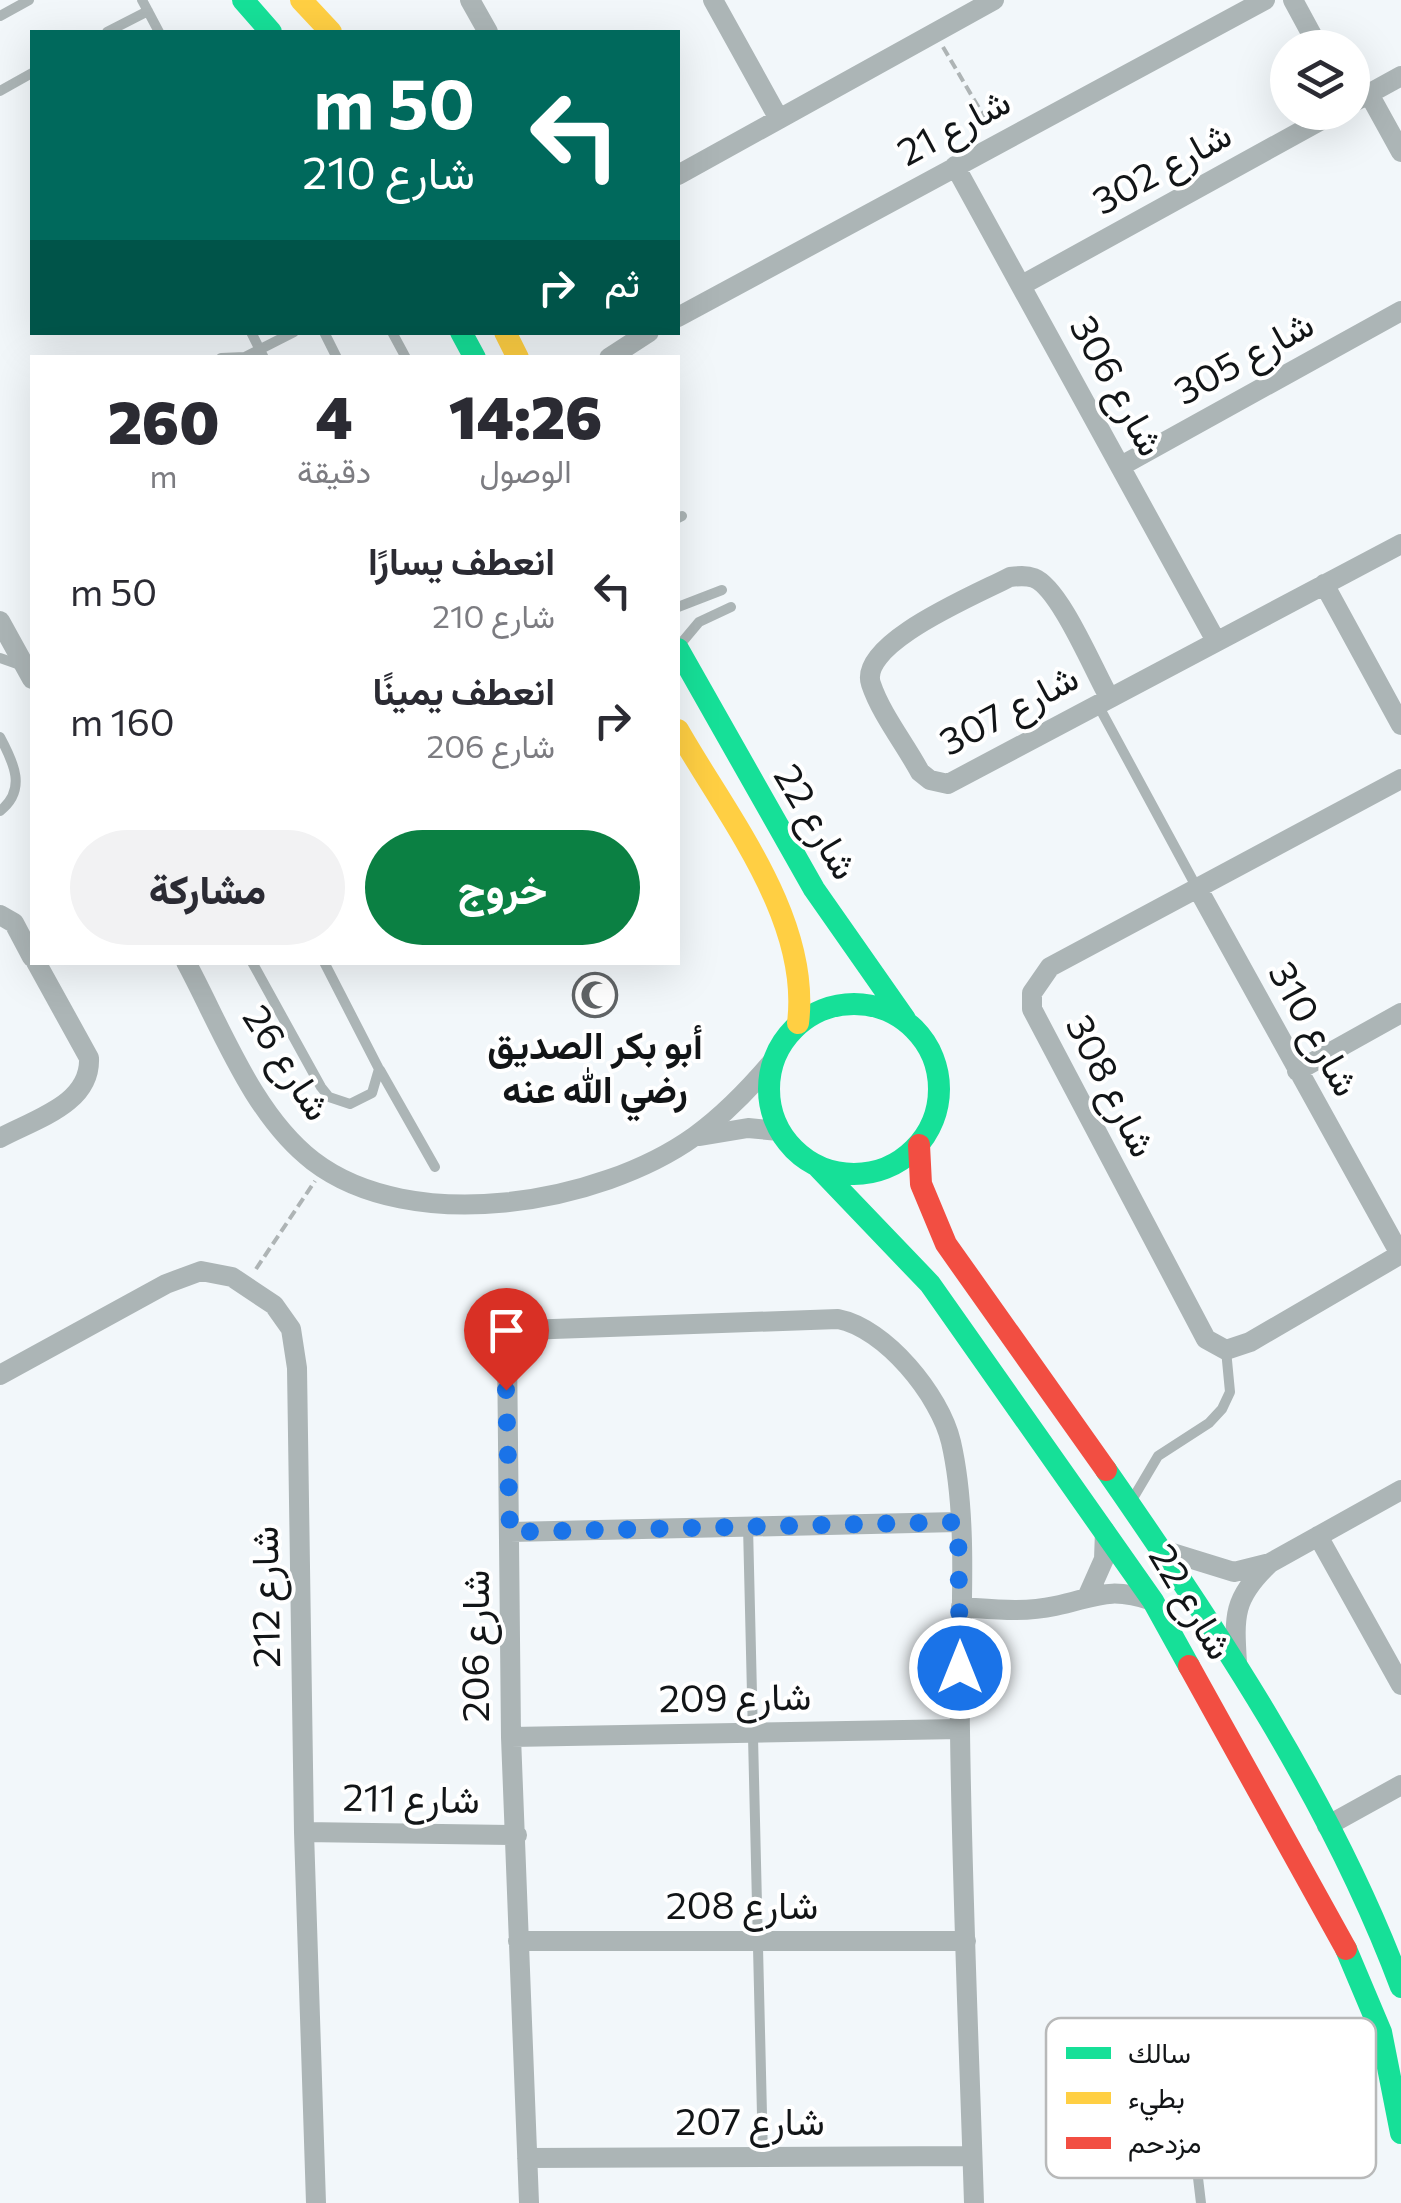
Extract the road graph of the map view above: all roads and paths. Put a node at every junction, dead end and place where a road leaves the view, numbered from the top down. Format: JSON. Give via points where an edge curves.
{"nodes":[{"id":1,"x":29,"y":0,"type":"edge"},
{"id":2,"x":242,"y":0,"type":"edge"},
{"id":3,"x":301,"y":0,"type":"edge"},
{"id":4,"x":470,"y":0,"type":"edge"},
{"id":5,"x":713,"y":0,"type":"edge"},
{"id":6,"x":1265,"y":0,"type":"edge"},
{"id":7,"x":1293,"y":0,"type":"edge"},
{"id":8,"x":987,"y":2,"type":"edge"},
{"id":9,"x":145,"y":5,"type":"edge"},
{"id":10,"x":0,"y":16,"type":"edge"},
{"id":11,"x":111,"y":30,"type":"edge"},
{"id":12,"x":159,"y":30,"type":"edge"},
{"id":13,"x":269,"y":30,"type":"edge"},
{"id":14,"x":329,"y":30,"type":"edge"},
{"id":15,"x":487,"y":30,"type":"edge"},
{"id":16,"x":1309,"y":30,"type":"edge"},
{"id":17,"x":934,"y":33,"type":"junction"},
{"id":18,"x":30,"y":74,"type":"edge"},
{"id":19,"x":1401,"y":76,"type":"edge"},
{"id":20,"x":0,"y":90,"type":"edge"},
{"id":21,"x":1370,"y":94,"type":"edge"},
{"id":22,"x":1370,"y":111,"type":"edge"},
{"id":23,"x":779,"y":119,"type":"junction"},
{"id":24,"x":1303,"y":130,"type":"edge"},
{"id":25,"x":999,"y":142,"type":"junction"},
{"id":26,"x":1401,"y":152,"type":"edge"},
{"id":27,"x":955,"y":166,"type":"junction"},
{"id":28,"x":680,"y":174,"type":"edge"},
{"id":29,"x":1022,"y":284,"type":"junction"},
{"id":30,"x":1401,"y":311,"type":"edge"},
{"id":31,"x":680,"y":315,"type":"edge"},
{"id":32,"x":290,"y":335,"type":"edge"},
{"id":33,"x":644,"y":335,"type":"edge"},
{"id":34,"x":262,"y":354,"type":"edge"},
{"id":35,"x":614,"y":355,"type":"edge"},
{"id":36,"x":1121,"y":466,"type":"junction"},
{"id":37,"x":1401,"y":544,"type":"edge"},
{"id":38,"x":1324,"y":584,"type":"junction"},
{"id":39,"x":722,"y":590,"type":"dead end"},
{"id":40,"x":680,"y":605,"type":"edge"},
{"id":41,"x":731,"y":607,"type":"dead end"},
{"id":42,"x":0,"y":621,"type":"edge"},
{"id":43,"x":1216,"y":641,"type":"junction"},
{"id":44,"x":680,"y":646,"type":"edge"},
{"id":45,"x":680,"y":652,"type":"edge"},
{"id":46,"x":0,"y":658,"type":"edge"},
{"id":47,"x":29,"y":673,"type":"edge"},
{"id":48,"x":1103,"y":701,"type":"junction"},
{"id":49,"x":1401,"y":725,"type":"edge"},
{"id":50,"x":680,"y":734,"type":"edge"},
{"id":51,"x":0,"y":738,"type":"edge"},
{"id":52,"x":1401,"y":779,"type":"edge"},
{"id":53,"x":0,"y":810,"type":"edge"},
{"id":54,"x":1198,"y":889,"type":"junction"},
{"id":55,"x":0,"y":914,"type":"edge"},
{"id":56,"x":30,"y":953,"type":"edge"},
{"id":57,"x":37,"y":965,"type":"edge"},
{"id":58,"x":188,"y":965,"type":"edge"},
{"id":59,"x":254,"y":965,"type":"edge"},
{"id":60,"x":326,"y":965,"type":"edge"},
{"id":61,"x":1401,"y":1013,"type":"edge"},
{"id":62,"x":907,"y":1022,"type":"junction"},
{"id":63,"x":798,"y":1023,"type":"junction"},
{"id":64,"x":772,"y":1062,"type":"junction"},
{"id":65,"x":379,"y":1069,"type":"junction"},
{"id":66,"x":1297,"y":1071,"type":"junction"},
{"id":67,"x":779,"y":1132,"type":"junction"},
{"id":68,"x":0,"y":1138,"type":"edge"},
{"id":69,"x":693,"y":1138,"type":"junction"},
{"id":70,"x":919,"y":1144,"type":"junction"},
{"id":71,"x":435,"y":1166,"type":"dead end"},
{"id":72,"x":817,"y":1166,"type":"junction"},
{"id":73,"x":324,"y":1168,"type":"junction"},
{"id":74,"x":1400,"y":1254,"type":"edge"},
{"id":75,"x":246,"y":1286,"type":"junction"},
{"id":76,"x":1226,"y":1350,"type":"junction"},
{"id":77,"x":0,"y":1374,"type":"edge"},
{"id":78,"x":1401,"y":1490,"type":"edge"},
{"id":79,"x":1132,"y":1501,"type":"junction"},
{"id":80,"x":958,"y":1522,"type":"junction"},
{"id":81,"x":748,"y":1526,"type":"junction"},
{"id":82,"x":1106,"y":1530,"type":"junction"},
{"id":83,"x":510,"y":1532,"type":"junction"},
{"id":84,"x":1318,"y":1536,"type":"junction"},
{"id":85,"x":1166,"y":1551,"type":"junction"},
{"id":86,"x":1270,"y":1563,"type":"junction"},
{"id":87,"x":1088,"y":1595,"type":"junction"},
{"id":88,"x":1153,"y":1601,"type":"junction"},
{"id":89,"x":961,"y":1607,"type":"junction"},
{"id":90,"x":1237,"y":1664,"type":"junction"},
{"id":91,"x":1401,"y":1685,"type":"edge"},
{"id":92,"x":960,"y":1729,"type":"junction"},
{"id":93,"x":752,"y":1733,"type":"junction"},
{"id":94,"x":511,"y":1737,"type":"junction"},
{"id":95,"x":1401,"y":1785,"type":"edge"},
{"id":96,"x":1327,"y":1826,"type":"junction"},
{"id":97,"x":304,"y":1832,"type":"junction"},
{"id":98,"x":517,"y":1836,"type":"junction"},
{"id":99,"x":518,"y":1941,"type":"junction"},
{"id":100,"x":758,"y":1941,"type":"junction"},
{"id":101,"x":966,"y":1942,"type":"junction"},
{"id":102,"x":1401,"y":1988,"type":"edge"},
{"id":103,"x":1375,"y":2018,"type":"edge"},
{"id":104,"x":1376,"y":2021,"type":"edge"},
{"id":105,"x":1401,"y":2133,"type":"edge"},
{"id":106,"x":972,"y":2156,"type":"junction"},
{"id":107,"x":763,"y":2157,"type":"junction"},
{"id":108,"x":527,"y":2158,"type":"junction"},
{"id":109,"x":1198,"y":2178,"type":"edge"},
{"id":110,"x":316,"y":2203,"type":"edge"},
{"id":111,"x":529,"y":2203,"type":"edge"},
{"id":112,"x":974,"y":2203,"type":"edge"},
{"id":113,"x":1201,"y":2203,"type":"edge"}],
"edges":[{"from":1,"to":10,"type":"lane"},
{"from":2,"to":13,"type":"street"},
{"from":3,"to":14,"type":"street"},
{"from":4,"to":15,"type":"street"},
{"from":5,"to":23,"type":"street"},
{"from":6,"to":25,"type":"street","name":"شارع 21"},
{"from":7,"to":16,"type":"street"},
{"from":8,"to":17,"type":"street"},
{"from":9,"to":11,"type":"lane"},
{"from":9,"to":12,"type":"lane"},
{"from":17,"to":23,"type":"street"},
{"from":17,"to":25,"type":"path"},
{"from":18,"to":20,"type":"lane"},
{"from":19,"to":21,"type":"street"},
{"from":22,"to":26,"type":"street"},
{"from":23,"to":28,"type":"street"},
{"from":24,"to":29,"type":"street","name":"شارع 302"},
{"from":25,"to":27,"type":"street","name":"شارع 21"},
{"from":27,"to":29,"type":"street","name":"شارع 306"},
{"from":27,"to":31,"type":"street","name":"شارع 21"},
{"from":29,"to":36,"type":"street","name":"شارع 306"},
{"from":30,"to":36,"type":"street","name":"شارع 305"},
{"from":32,"to":34,"type":"lane"},
{"from":33,"to":35,"type":"street"},
{"from":36,"to":43,"type":"street","name":"شارع 306"},
{"from":37,"to":38,"type":"street","name":"شارع 307"},
{"from":38,"to":43,"type":"street","name":"شارع 307"},
{"from":38,"to":49,"type":"street"},
{"from":39,"to":40,"type":"lane"},
{"from":41,"to":44,"type":"lane","via":[[700,622]]},
{"from":42,"to":47,"type":"street"},
{"from":43,"to":48,"type":"street","name":"شارع 307"},
{"from":45,"to":62,"type":"street","name":"شارع 22","via":[[814,889]]},
{"from":46,"to":47,"type":"lane"},
{"from":48,"to":48,"type":"street","name":"شارع 307","via":[[962,780],[938,784],[920,772],[871,684],[871,664],[888,643],[1010,576],[1024,576],[1052,593]]},
{"from":48,"to":54,"type":"lane"},
{"from":50,"to":63,"type":"street","name":"شارع 22","via":[[783,916],[802,987]]},
{"from":51,"to":53,"type":"lane","via":[[17,779],[13,799]]},
{"from":52,"to":54,"type":"street","name":"شارع 308"},
{"from":54,"to":66,"type":"street","name":"شارع 310"},
{"from":54,"to":76,"type":"street","name":"شارع 308","via":[[1050,967],[1032,993],[1032,1009],[1195,1324]]},
{"from":55,"to":56,"type":"street","via":[[14,923]]},
{"from":57,"to":68,"type":"street","via":[[90,1071],[78,1096]]},
{"from":58,"to":73,"type":"street","name":"شارع 26","via":[[282,1131]]},
{"from":59,"to":65,"type":"lane","via":[[329,1098],[362,1101],[378,1082]]},
{"from":60,"to":65,"type":"lane"},
{"from":61,"to":66,"type":"street"},
{"from":62,"to":63,"type":"street","via":[[852,1003],[823,1008]]},
{"from":62,"to":70,"type":"street","via":[[937,1067],[933,1121]]},
{"from":63,"to":64,"type":"street"},
{"from":64,"to":67,"type":"street","via":[[768,1098]]},
{"from":64,"to":69,"type":"street","name":"شارع 26"},
{"from":65,"to":71,"type":"lane"},
{"from":66,"to":74,"type":"street","name":"شارع 310"},
{"from":67,"to":69,"type":"street","name":"شارع 26","via":[[748,1128]]},
{"from":67,"to":72,"type":"street"},
{"from":69,"to":73,"type":"street","name":"شارع 26","via":[[561,1194],[498,1204],[443,1206],[394,1198],[350,1185]]},
{"from":70,"to":72,"type":"street","via":[[872,1173]]},
{"from":70,"to":79,"type":"street","name":"شارع 22","via":[[922,1199],[946,1244]]},
{"from":72,"to":82,"type":"street","name":"شارع 22","via":[[930,1284]]},
{"from":73,"to":75,"type":"path"},
{"from":74,"to":76,"type":"street"},
{"from":75,"to":77,"type":"street","name":"شارع 212","via":[[201,1271]]},
{"from":75,"to":97,"type":"street","name":"شارع 212","via":[[274,1305],[291,1329],[297,1368]]},
{"from":76,"to":79,"type":"lane","via":[[1230,1392],[1222,1409],[1158,1456]]},
{"from":78,"to":84,"type":"street"},
{"from":79,"to":85,"type":"street","name":"شارع 22"},
{"from":80,"to":81,"type":"street"},
{"from":80,"to":83,"type":"street","name":"شارع 206","via":[[951,1440],[934,1408],[877,1333],[838,1319],[525,1330],[513,1336],[505,1355]]},
{"from":80,"to":89,"type":"street","name":"شارع 206"},
{"from":81,"to":83,"type":"street"},
{"from":81,"to":93,"type":"lane"},
{"from":82,"to":87,"type":"street","via":[[1104,1559]]},
{"from":82,"to":88,"type":"street","name":"شارع 22"},
{"from":83,"to":94,"type":"street","name":"شارع 206"},
{"from":84,"to":86,"type":"street"},
{"from":84,"to":91,"type":"street"},
{"from":85,"to":86,"type":"street","via":[[1234,1572]]},
{"from":85,"to":90,"type":"street","name":"شارع 22"},
{"from":86,"to":90,"type":"street","via":[[1246,1586],[1238,1606]]},
{"from":87,"to":88,"type":"street","via":[[1125,1591]]},
{"from":87,"to":89,"type":"street","via":[[1019,1610]]},
{"from":88,"to":103,"type":"street","name":"شارع 22","via":[[1327,1910]]},
{"from":89,"to":92,"type":"street","name":"شارع 206"},
{"from":90,"to":96,"type":"street","name":"شارع 22"},
{"from":92,"to":93,"type":"street","name":"شارع 209"},
{"from":92,"to":101,"type":"street","name":"شارع 206"},
{"from":93,"to":94,"type":"street","name":"شارع 209"},
{"from":93,"to":100,"type":"lane"},
{"from":94,"to":98,"type":"street","name":"شارع 206"},
{"from":95,"to":96,"type":"street"},
{"from":96,"to":102,"type":"street","name":"شارع 22","via":[[1361,1888]]},
{"from":97,"to":98,"type":"street","name":"شارع 211"},
{"from":97,"to":110,"type":"street","name":"شارع 212"},
{"from":98,"to":99,"type":"street","name":"شارع 206"},
{"from":99,"to":100,"type":"street","name":"شارع 208"},
{"from":99,"to":108,"type":"street","name":"شارع 206"},
{"from":100,"to":101,"type":"street","name":"شارع 208"},
{"from":100,"to":107,"type":"lane"},
{"from":101,"to":106,"type":"street","name":"شارع 206"},
{"from":104,"to":105,"type":"street","name":"شارع 22"},
{"from":106,"to":107,"type":"street","name":"شارع 207"},
{"from":106,"to":112,"type":"street","name":"شارع 206"},
{"from":107,"to":108,"type":"street","name":"شارع 207"},
{"from":108,"to":111,"type":"street","name":"شارع 206"},
{"from":109,"to":113,"type":"lane"}]}
